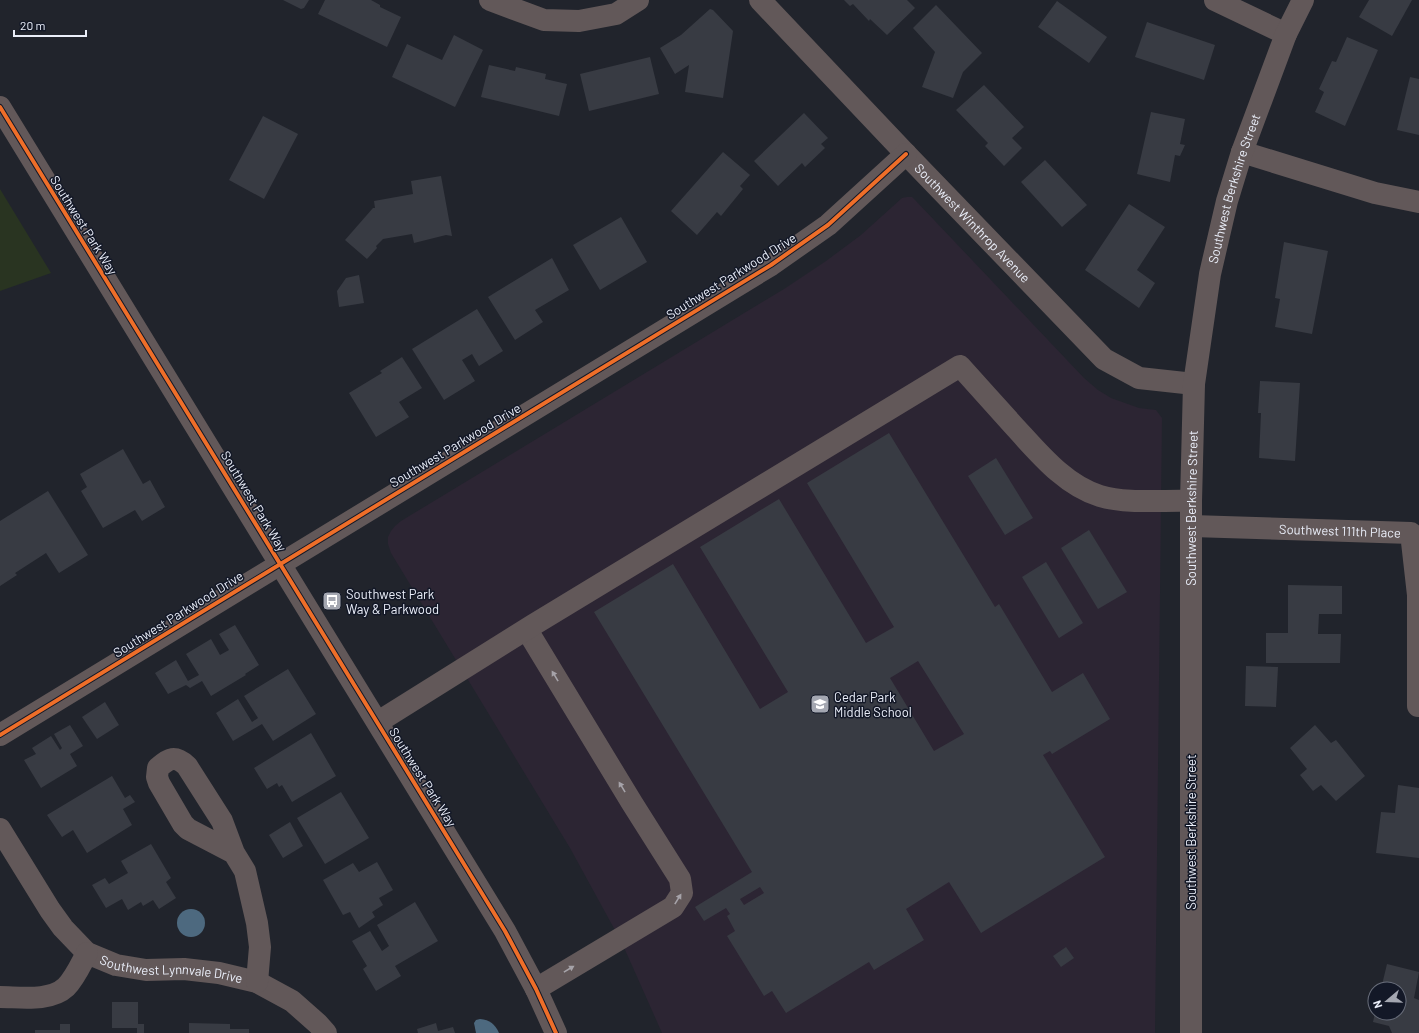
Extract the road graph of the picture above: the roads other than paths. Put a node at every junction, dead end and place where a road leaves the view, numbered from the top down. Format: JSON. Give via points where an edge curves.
{"nodes":[{"id":1,"x":490,"y":0,"type":"edge"},
{"id":2,"x":638,"y":0,"type":"edge"},
{"id":3,"x":760,"y":0,"type":"edge"},
{"id":4,"x":1215,"y":0,"type":"edge"},
{"id":5,"x":1303,"y":0,"type":"edge"},
{"id":6,"x":1286,"y":34,"type":"junction"},
{"id":7,"x":0,"y":107,"type":"edge"},
{"id":8,"x":1242,"y":152,"type":"junction"},
{"id":9,"x":906,"y":154,"type":"junction"},
{"id":10,"x":1419,"y":202,"type":"edge"},
{"id":11,"x":1194,"y":384,"type":"junction"},
{"id":12,"x":1191,"y":501,"type":"junction"},
{"id":13,"x":1192,"y":526,"type":"junction"},
{"id":14,"x":280,"y":563,"type":"junction"},
{"id":15,"x":527,"y":630,"type":"junction"},
{"id":16,"x":1418,"y":706,"type":"dead end"},
{"id":17,"x":378,"y":722,"type":"junction"},
{"id":18,"x":0,"y":735,"type":"edge"},
{"id":19,"x":0,"y":829,"type":"edge"},
{"id":20,"x":234,"y":852,"type":"dead end"},
{"id":21,"x":87,"y":953,"type":"junction"},
{"id":22,"x":257,"y":982,"type":"junction"},
{"id":23,"x":536,"y":989,"type":"junction"},
{"id":24,"x":0,"y":996,"type":"edge"},
{"id":25,"x":326,"y":1033,"type":"edge"},
{"id":26,"x":556,"y":1033,"type":"edge"},
{"id":27,"x":1191,"y":1033,"type":"edge"}],
"edges":[{"from":1,"to":2,"type":"street","via":[[544,20],[579,21],[616,14]]},
{"from":3,"to":9,"type":"street","name":"Southwest Winthrop Avenue"},
{"from":4,"to":6,"type":"street"},
{"from":5,"to":6,"type":"street","name":"Southwest Berkshire Street"},
{"from":6,"to":8,"type":"street","name":"Southwest Berkshire Street"},
{"from":7,"to":14,"type":"street","name":"Southwest Park Way"},
{"from":8,"to":10,"type":"street","via":[[1375,193]]},
{"from":8,"to":11,"type":"street","name":"Southwest Berkshire Street","via":[[1227,201],[1210,274]]},
{"from":9,"to":11,"type":"street","name":"Southwest Winthrop Avenue","via":[[1104,359],[1139,378]]},
{"from":9,"to":14,"type":"street","name":"Southwest Parkwood Drive","via":[[828,224],[771,265]]},
{"from":11,"to":12,"type":"street","name":"Southwest Berkshire Street"},
{"from":12,"to":13,"type":"street","name":"Southwest Berkshire Street"},
{"from":12,"to":15,"type":"street","via":[[1122,500],[1099,496],[1077,486],[1036,450],[960,366]]},
{"from":13,"to":16,"type":"street","name":"Southwest 111th Place","via":[[1411,533],[1418,595]]},
{"from":13,"to":27,"type":"street","name":"Southwest Berkshire Street"},
{"from":14,"to":17,"type":"street","name":"Southwest Park Way"},
{"from":14,"to":18,"type":"street","name":"Southwest Parkwood Drive"},
{"from":15,"to":17,"type":"street"},
{"from":23,"to":15,"type":"street","one_way":true,"via":[[672,908],[682,893],[680,879]]},
{"from":17,"to":23,"type":"street","name":"Southwest Park Way","via":[[501,925]]},
{"from":19,"to":21,"type":"street","name":"Southwest Lynnvale Drive","via":[[50,910]]},
{"from":20,"to":22,"type":"street","name":"Southwest Lynnvale Drive","via":[[245,871],[257,923],[260,947]]},
{"from":21,"to":22,"type":"street","name":"Southwest Lynnvale Drive","via":[[116,965],[146,970],[219,973]]},
{"from":21,"to":24,"type":"street","name":"Southwest Lynnvale Drive","via":[[66,987],[55,994],[42,997]]},
{"from":22,"to":25,"type":"street","name":"Southwest Lynnvale Drive","via":[[292,1001]]},
{"from":23,"to":26,"type":"street","name":"Southwest Park Way"}]}
